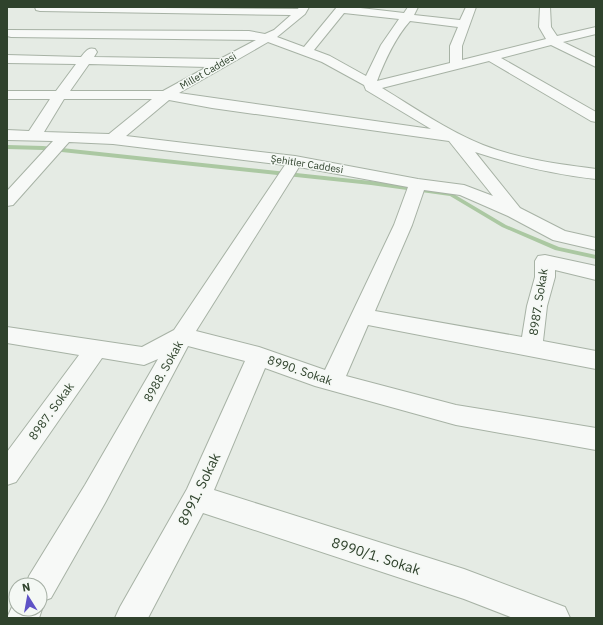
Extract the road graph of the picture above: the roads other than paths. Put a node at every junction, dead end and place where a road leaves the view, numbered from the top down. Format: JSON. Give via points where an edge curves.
{"nodes":[{"id":1,"x":471,"y":7,"type":"edge"},
{"id":2,"x":545,"y":7,"type":"edge"},
{"id":3,"x":119,"y":8,"type":"edge"},
{"id":4,"x":342,"y":8,"type":"edge"},
{"id":5,"x":38,"y":9,"type":"edge"},
{"id":6,"x":303,"y":9,"type":"edge"},
{"id":7,"x":411,"y":12,"type":"edge"},
{"id":8,"x":22,"y":23,"type":"dead end"},
{"id":9,"x":464,"y":24,"type":"junction"},
{"id":10,"x":596,"y":30,"type":"edge"},
{"id":11,"x":103,"y":34,"type":"junction"},
{"id":12,"x":9,"y":35,"type":"edge"},
{"id":13,"x":268,"y":38,"type":"junction"},
{"id":14,"x":554,"y":42,"type":"junction"},
{"id":15,"x":307,"y":52,"type":"junction"},
{"id":16,"x":491,"y":57,"type":"junction"},
{"id":17,"x":7,"y":59,"type":"edge"},
{"id":18,"x":85,"y":60,"type":"junction"},
{"id":19,"x":223,"y":62,"type":"junction"},
{"id":20,"x":596,"y":63,"type":"edge"},
{"id":21,"x":456,"y":65,"type":"junction"},
{"id":22,"x":370,"y":85,"type":"junction"},
{"id":23,"x":7,"y":94,"type":"edge"},
{"id":24,"x":60,"y":95,"type":"junction"},
{"id":25,"x":166,"y":95,"type":"junction"},
{"id":26,"x":596,"y":118,"type":"edge"},
{"id":27,"x":7,"y":135,"type":"edge"},
{"id":28,"x":34,"y":136,"type":"junction"},
{"id":29,"x":454,"y":137,"type":"junction"},
{"id":30,"x":113,"y":139,"type":"junction"},
{"id":31,"x":57,"y":145,"type":"junction"},
{"id":32,"x":295,"y":161,"type":"junction"},
{"id":33,"x":596,"y":174,"type":"edge"},
{"id":34,"x":417,"y":189,"type":"junction"},
{"id":35,"x":7,"y":201,"type":"edge"},
{"id":36,"x":514,"y":212,"type":"junction"},
{"id":37,"x":596,"y":244,"type":"edge"},
{"id":38,"x":596,"y":273,"type":"edge"},
{"id":39,"x":362,"y":316,"type":"junction"},
{"id":40,"x":7,"y":335,"type":"edge"},
{"id":41,"x":182,"y":336,"type":"junction"},
{"id":42,"x":531,"y":348,"type":"junction"},
{"id":43,"x":96,"y":349,"type":"junction"},
{"id":44,"x":259,"y":356,"type":"junction"},
{"id":45,"x":596,"y":360,"type":"edge"},
{"id":46,"x":332,"y":381,"type":"junction"},
{"id":47,"x":596,"y":439,"type":"edge"},
{"id":48,"x":7,"y":473,"type":"edge"},
{"id":49,"x":197,"y":498,"type":"junction"},
{"id":50,"x":46,"y":577,"type":"edge"},
{"id":51,"x":131,"y":618,"type":"edge"},
{"id":52,"x":554,"y":618,"type":"edge"}],
"edges":[{"from":1,"to":9,"type":"street"},
{"from":2,"to":14,"type":"street","via":[[545,27]]},
{"from":3,"to":5,"type":"street"},
{"from":3,"to":6,"type":"street"},
{"from":3,"to":11,"type":"street"},
{"from":4,"to":7,"type":"street"},
{"from":4,"to":15,"type":"street"},
{"from":6,"to":13,"type":"street","name":"Millet Caddesi"},
{"from":7,"to":9,"type":"street"},
{"from":7,"to":22,"type":"street","via":[[394,31],[378,60]]},
{"from":8,"to":12,"type":"street"},
{"from":9,"to":21,"type":"street","via":[[456,46]]},
{"from":10,"to":14,"type":"street"},
{"from":11,"to":12,"type":"street"},
{"from":11,"to":13,"type":"street","via":[[226,34]]},
{"from":11,"to":18,"type":"street"},
{"from":13,"to":15,"type":"street"},
{"from":13,"to":19,"type":"street","name":"Millet Caddesi"},
{"from":14,"to":16,"type":"street"},
{"from":14,"to":20,"type":"street"},
{"from":15,"to":22,"type":"street","via":[[326,59]]},
{"from":16,"to":21,"type":"street"},
{"from":16,"to":26,"type":"street"},
{"from":17,"to":18,"type":"street"},
{"from":18,"to":19,"type":"street"},
{"from":18,"to":24,"type":"street"},
{"from":19,"to":25,"type":"street","name":"Millet Caddesi"},
{"from":21,"to":22,"type":"street"},
{"from":22,"to":29,"type":"street"},
{"from":23,"to":24,"type":"street"},
{"from":24,"to":25,"type":"street"},
{"from":24,"to":28,"type":"street"},
{"from":25,"to":29,"type":"street","via":[[185,100]]},
{"from":25,"to":30,"type":"street","name":"Millet Caddesi"},
{"from":27,"to":28,"type":"street","name":"Şehitler Caddesi"},
{"from":28,"to":31,"type":"street","name":"Şehitler Caddesi"},
{"from":29,"to":33,"type":"street","via":[[477,148],[515,160],[555,169]]},
{"from":29,"to":36,"type":"street"},
{"from":30,"to":31,"type":"street","name":"Şehitler Caddesi"},
{"from":30,"to":32,"type":"street","name":"Şehitler Caddesi"},
{"from":31,"to":35,"type":"street"},
{"from":32,"to":34,"type":"street","name":"Şehitler Caddesi"},
{"from":32,"to":41,"type":"street","name":"8988. Sokak"},
{"from":34,"to":36,"type":"street","name":"Şehitler Caddesi","via":[[464,190]]},
{"from":34,"to":39,"type":"street"},
{"from":36,"to":37,"type":"street","name":"Şehitler Caddesi","via":[[560,236]]},
{"from":38,"to":42,"type":"street","name":"8987. Sokak","via":[[545,261],[545,277],[537,306]]},
{"from":39,"to":42,"type":"street"},
{"from":39,"to":46,"type":"street"},
{"from":40,"to":43,"type":"street"},
{"from":41,"to":43,"type":"street","via":[[144,356]]},
{"from":41,"to":44,"type":"street","name":"8990. Sokak"},
{"from":41,"to":50,"type":"street","name":"8988. Sokak"},
{"from":42,"to":45,"type":"street"},
{"from":43,"to":48,"type":"street","name":"8987. Sokak"},
{"from":44,"to":46,"type":"street","name":"8990. Sokak"},
{"from":44,"to":49,"type":"street","name":"8991. Sokak"},
{"from":46,"to":47,"type":"street","name":"8990. Sokak","via":[[456,415]]},
{"from":49,"to":51,"type":"street","name":"8991. Sokak"},
{"from":49,"to":52,"type":"street","name":"8990/1. Sokak","via":[[464,584]]}]}
